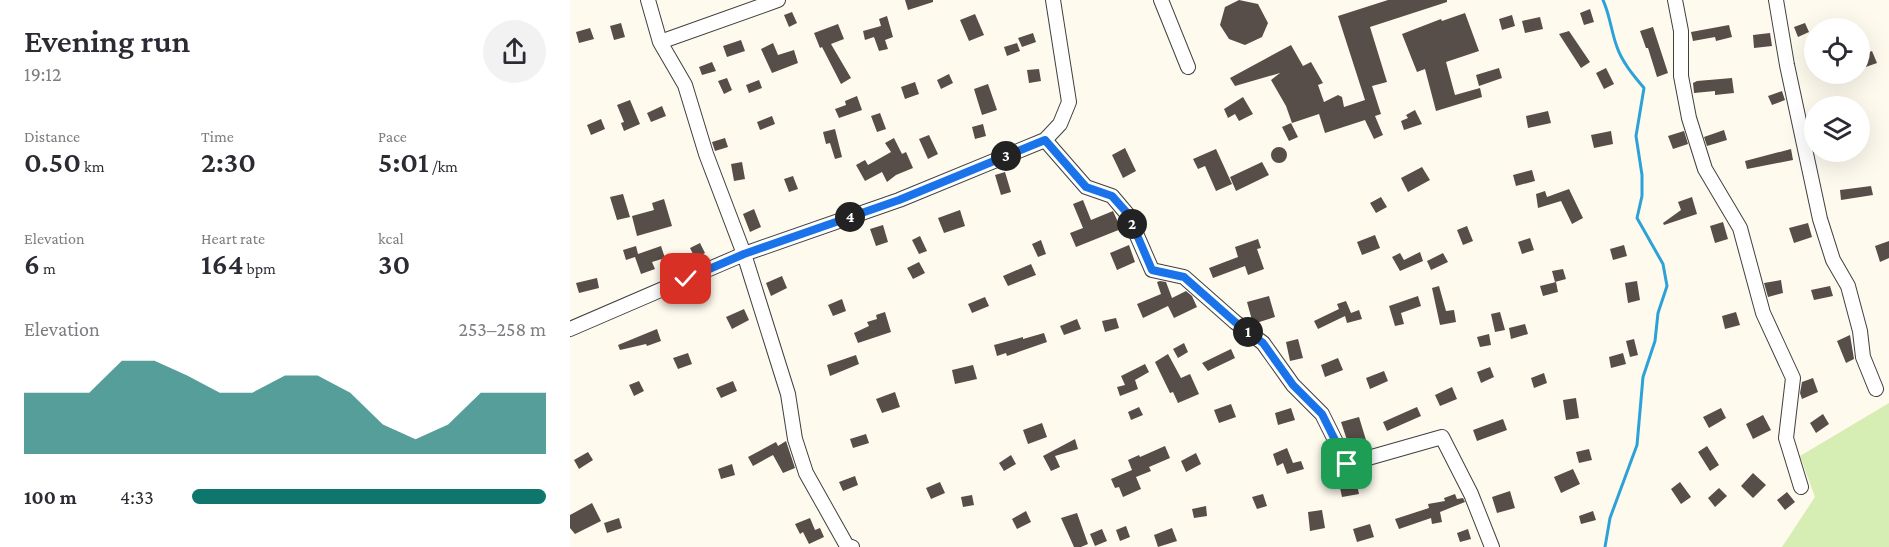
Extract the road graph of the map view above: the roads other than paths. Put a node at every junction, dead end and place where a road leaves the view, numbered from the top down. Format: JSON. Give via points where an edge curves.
{"nodes":[{"id":1,"x":648,"y":0,"type":"edge"},
{"id":2,"x":778,"y":0,"type":"edge"},
{"id":3,"x":1053,"y":0,"type":"edge"},
{"id":4,"x":1161,"y":0,"type":"edge"},
{"id":5,"x":1675,"y":0,"type":"edge"},
{"id":6,"x":1776,"y":0,"type":"edge"},
{"id":7,"x":660,"y":42,"type":"junction"},
{"id":8,"x":1188,"y":67,"type":"dead end"},
{"id":9,"x":1045,"y":140,"type":"junction"},
{"id":10,"x":744,"y":254,"type":"junction"},
{"id":11,"x":570,"y":329,"type":"edge"},
{"id":12,"x":1876,"y":389,"type":"dead end"},
{"id":13,"x":1801,"y":487,"type":"dead end"},
{"id":14,"x":852,"y":547,"type":"edge"},
{"id":15,"x":1492,"y":547,"type":"edge"}],
"edges":[{"from":1,"to":7,"type":"street"},
{"from":2,"to":7,"type":"street"},
{"from":3,"to":9,"type":"street","via":[[1069,102],[1060,124]]},
{"from":4,"to":8,"type":"street"},
{"from":5,"to":13,"type":"street","via":[[1681,31],[1682,76],[1695,139],[1705,169],[1740,228],[1763,313],[1793,378],[1786,438]]},
{"from":6,"to":12,"type":"street","via":[[1820,219],[1833,260],[1848,286],[1863,357]]},
{"from":7,"to":10,"type":"street","via":[[685,85]]},
{"from":9,"to":10,"type":"street","via":[[899,200]]},
{"from":9,"to":15,"type":"street","via":[[1086,187],[1112,196],[1128,214],[1152,270],[1184,277],[1263,343],[1293,385],[1322,414],[1347,464],[1442,437]]},
{"from":10,"to":11,"type":"street"},
{"from":10,"to":14,"type":"street","via":[[788,394],[795,439],[806,473],[847,546]]}]}
